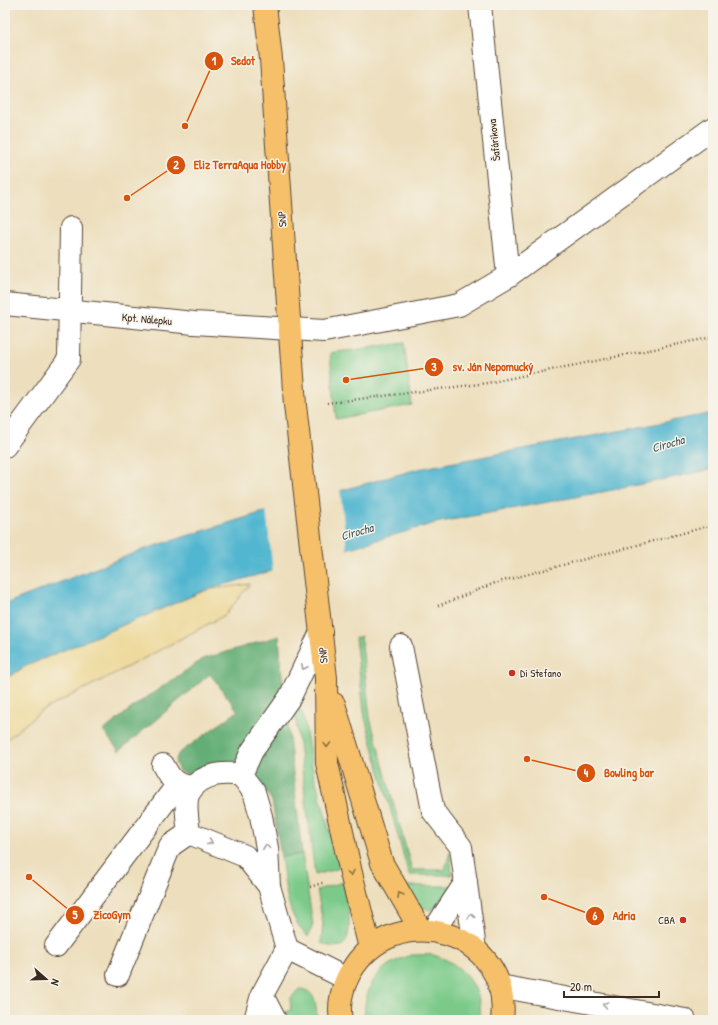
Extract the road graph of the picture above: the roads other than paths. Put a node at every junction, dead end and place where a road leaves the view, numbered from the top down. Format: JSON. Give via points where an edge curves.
{"nodes":[{"id":1,"x":265,"y":5,"type":"edge"},
{"id":2,"x":480,"y":5,"type":"edge"},
{"id":3,"x":713,"y":128,"type":"edge"},
{"id":4,"x":71,"y":228,"type":"dead end"},
{"id":5,"x":508,"y":276,"type":"junction"},
{"id":6,"x":5,"y":304,"type":"edge"},
{"id":7,"x":70,"y":312,"type":"junction"},
{"id":8,"x":289,"y":328,"type":"junction"},
{"id":9,"x":5,"y":446,"type":"edge"},
{"id":10,"x":321,"y":632,"type":"junction"},
{"id":11,"x":401,"y":646,"type":"dead end"},
{"id":12,"x":326,"y":678,"type":"junction"},
{"id":13,"x":163,"y":765,"type":"dead end"},
{"id":14,"x":241,"y":775,"type":"junction"},
{"id":15,"x":186,"y":786,"type":"junction"},
{"id":16,"x":189,"y":833,"type":"junction"},
{"id":17,"x":466,"y":882,"type":"junction"},
{"id":18,"x":269,"y":886,"type":"junction"},
{"id":19,"x":427,"y":930,"type":"junction"},
{"id":20,"x":56,"y":946,"type":"dead end"},
{"id":21,"x":370,"y":948,"type":"junction"},
{"id":22,"x":287,"y":949,"type":"junction"},
{"id":23,"x":475,"y":949,"type":"junction"},
{"id":24,"x":118,"y":975,"type":"dead end"},
{"id":25,"x":347,"y":979,"type":"junction"},
{"id":26,"x":499,"y":986,"type":"junction"},
{"id":27,"x":262,"y":995,"type":"junction"},
{"id":28,"x":255,"y":1020,"type":"edge"},
{"id":29,"x":275,"y":1020,"type":"edge"},
{"id":30,"x":341,"y":1020,"type":"edge"},
{"id":31,"x":502,"y":1020,"type":"edge"},
{"id":32,"x":685,"y":1020,"type":"edge"}],
"edges":[{"from":1,"to":8,"type":"main road","name":"SNP","via":[[272,66]]},
{"from":2,"to":5,"type":"street","name":"Šafárikova"},
{"from":3,"to":5,"type":"street"},
{"from":4,"to":7,"type":"street"},
{"from":5,"to":8,"type":"street","via":[[459,305],[324,331]]},
{"from":6,"to":7,"type":"street","name":"Kpt. Nálepku"},
{"from":7,"to":8,"type":"street","name":"Kpt. Nálepku"},
{"from":7,"to":9,"type":"street","via":[[69,359]]},
{"from":8,"to":10,"type":"main road","name":"SNP"},
{"from":10,"to":12,"type":"main road","name":"SNP"},
{"from":10,"to":14,"type":"street","one_way":true,"via":[[290,697],[252,751]]},
{"from":11,"to":17,"type":"street","via":[[433,811],[461,847]]},
{"from":19,"to":12,"type":"main road","one_way":true,"via":[[382,863]]},
{"from":12,"to":21,"type":"main road","one_way":true,"via":[[327,763]]},
{"from":13,"to":15,"type":"street","via":[[169,776]]},
{"from":14,"to":15,"type":"street","via":[[229,773],[206,776]]},
{"from":18,"to":14,"type":"street","one_way":true,"via":[[267,848],[261,816],[254,792]]},
{"from":15,"to":16,"type":"street","via":[[189,793]]},
{"from":15,"to":20,"type":"street"},
{"from":16,"to":18,"type":"street","one_way":true,"via":[[245,856]]},
{"from":16,"to":24,"type":"street","via":[[170,846]]},
{"from":17,"to":19,"type":"street"},
{"from":23,"to":17,"type":"street","one_way":true},
{"from":18,"to":22,"type":"street"},
{"from":19,"to":21,"type":"main road","via":[[393,934]]},
{"from":19,"to":23,"type":"main road","via":[[449,934]]},
{"from":21,"to":25,"type":"main road","via":[[356,962]]},
{"from":22,"to":25,"type":"street"},
{"from":22,"to":27,"type":"street"},
{"from":23,"to":26,"type":"main road","via":[[493,972]]},
{"from":25,"to":30,"type":"main road","via":[[341,997]]},
{"from":26,"to":31,"type":"main road"},
{"from":32,"to":26,"type":"street","one_way":true},
{"from":27,"to":28,"type":"street"},
{"from":27,"to":29,"type":"street"}]}
